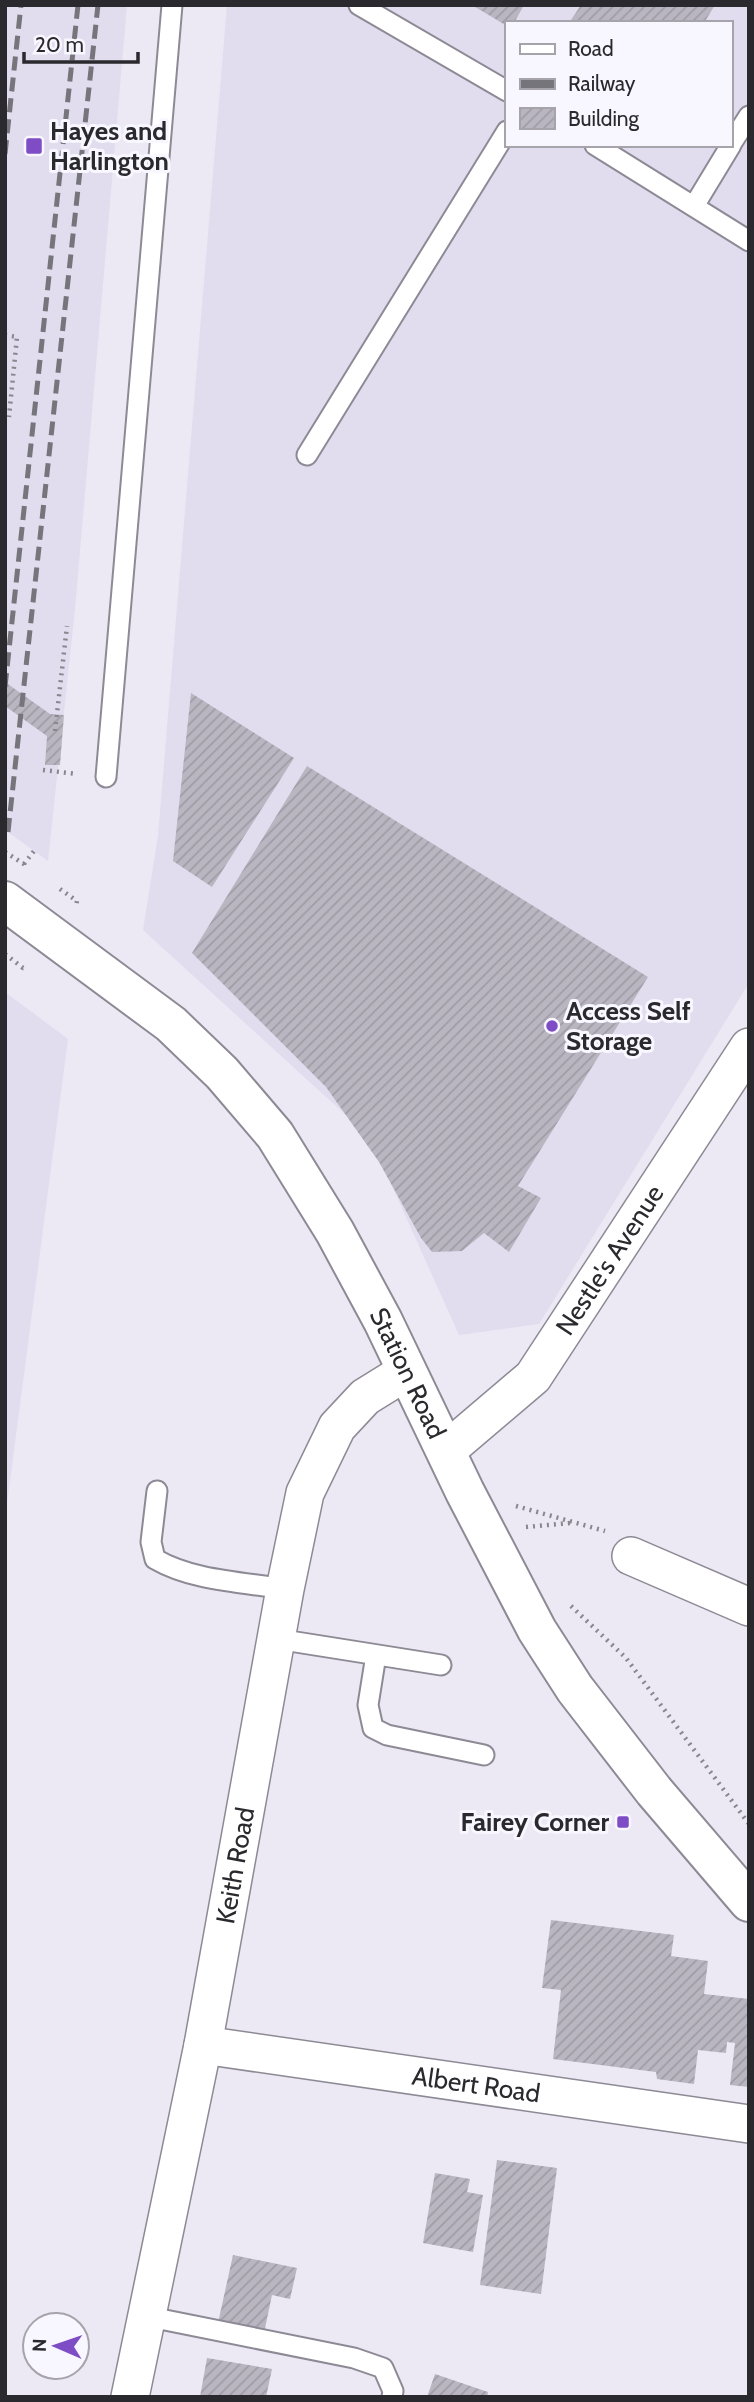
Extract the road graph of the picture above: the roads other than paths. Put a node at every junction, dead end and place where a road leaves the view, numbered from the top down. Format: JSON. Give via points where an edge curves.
{"nodes":[{"id":1,"x":172,"y":5,"type":"edge"},
{"id":2,"x":359,"y":5,"type":"edge"},
{"id":3,"x":505,"y":90,"type":"edge"},
{"id":4,"x":749,"y":116,"type":"edge"},
{"id":5,"x":505,"y":134,"type":"edge"},
{"id":6,"x":733,"y":142,"type":"edge"},
{"id":7,"x":598,"y":147,"type":"edge"},
{"id":8,"x":730,"y":147,"type":"edge"},
{"id":9,"x":694,"y":206,"type":"junction"},
{"id":10,"x":749,"y":241,"type":"edge"},
{"id":11,"x":307,"y":455,"type":"dead end"},
{"id":12,"x":106,"y":777,"type":"dead end"},
{"id":13,"x":5,"y":901,"type":"edge"},
{"id":14,"x":749,"y":1047,"type":"edge"},
{"id":15,"x":407,"y":1371,"type":"junction"},
{"id":16,"x":446,"y":1451,"type":"junction"},
{"id":17,"x":158,"y":1491,"type":"dead end"},
{"id":18,"x":631,"y":1556,"type":"dead end"},
{"id":19,"x":285,"y":1589,"type":"junction"},
{"id":20,"x":749,"y":1607,"type":"edge"},
{"id":21,"x":277,"y":1639,"type":"junction"},
{"id":22,"x":376,"y":1655,"type":"junction"},
{"id":23,"x":441,"y":1665,"type":"dead end"},
{"id":24,"x":484,"y":1755,"type":"dead end"},
{"id":25,"x":749,"y":1902,"type":"edge"},
{"id":26,"x":203,"y":2045,"type":"junction"},
{"id":27,"x":749,"y":2124,"type":"edge"},
{"id":28,"x":145,"y":2316,"type":"junction"},
{"id":29,"x":130,"y":2397,"type":"edge"},
{"id":30,"x":392,"y":2397,"type":"edge"}],
"edges":[{"from":1,"to":12,"type":"lane"},
{"from":2,"to":3,"type":"lane"},
{"from":4,"to":6,"type":"lane"},
{"from":5,"to":11,"type":"lane"},
{"from":7,"to":9,"type":"lane"},
{"from":8,"to":9,"type":"lane"},
{"from":9,"to":10,"type":"lane"},
{"from":13,"to":15,"type":"street","name":"Station Road","via":[[171,1024],[222,1073],[275,1135],[302,1178]]},
{"from":14,"to":16,"type":"street","name":"Nestle's Avenue","via":[[533,1377]]},
{"from":15,"to":16,"type":"street","name":"Station Road"},
{"from":15,"to":19,"type":"street","name":"Keith Road","via":[[365,1396],[337,1427],[305,1493]]},
{"from":16,"to":25,"type":"street","name":"Station Road","via":[[537,1630],[575,1689]]},
{"from":17,"to":19,"type":"lane","via":[[151,1542],[155,1559],[197,1574]]},
{"from":18,"to":20,"type":"street"},
{"from":19,"to":21,"type":"street","name":"Keith Road"},
{"from":21,"to":22,"type":"lane"},
{"from":21,"to":26,"type":"street","name":"Keith Road"},
{"from":22,"to":23,"type":"lane"},
{"from":22,"to":24,"type":"lane","via":[[368,1705],[373,1728]]},
{"from":26,"to":27,"type":"street","name":"Albert Road"},
{"from":26,"to":28,"type":"street","name":"Keith Road"},
{"from":28,"to":29,"type":"street","name":"Keith Road"},
{"from":28,"to":30,"type":"lane","via":[[354,2358],[383,2368]]}]}
